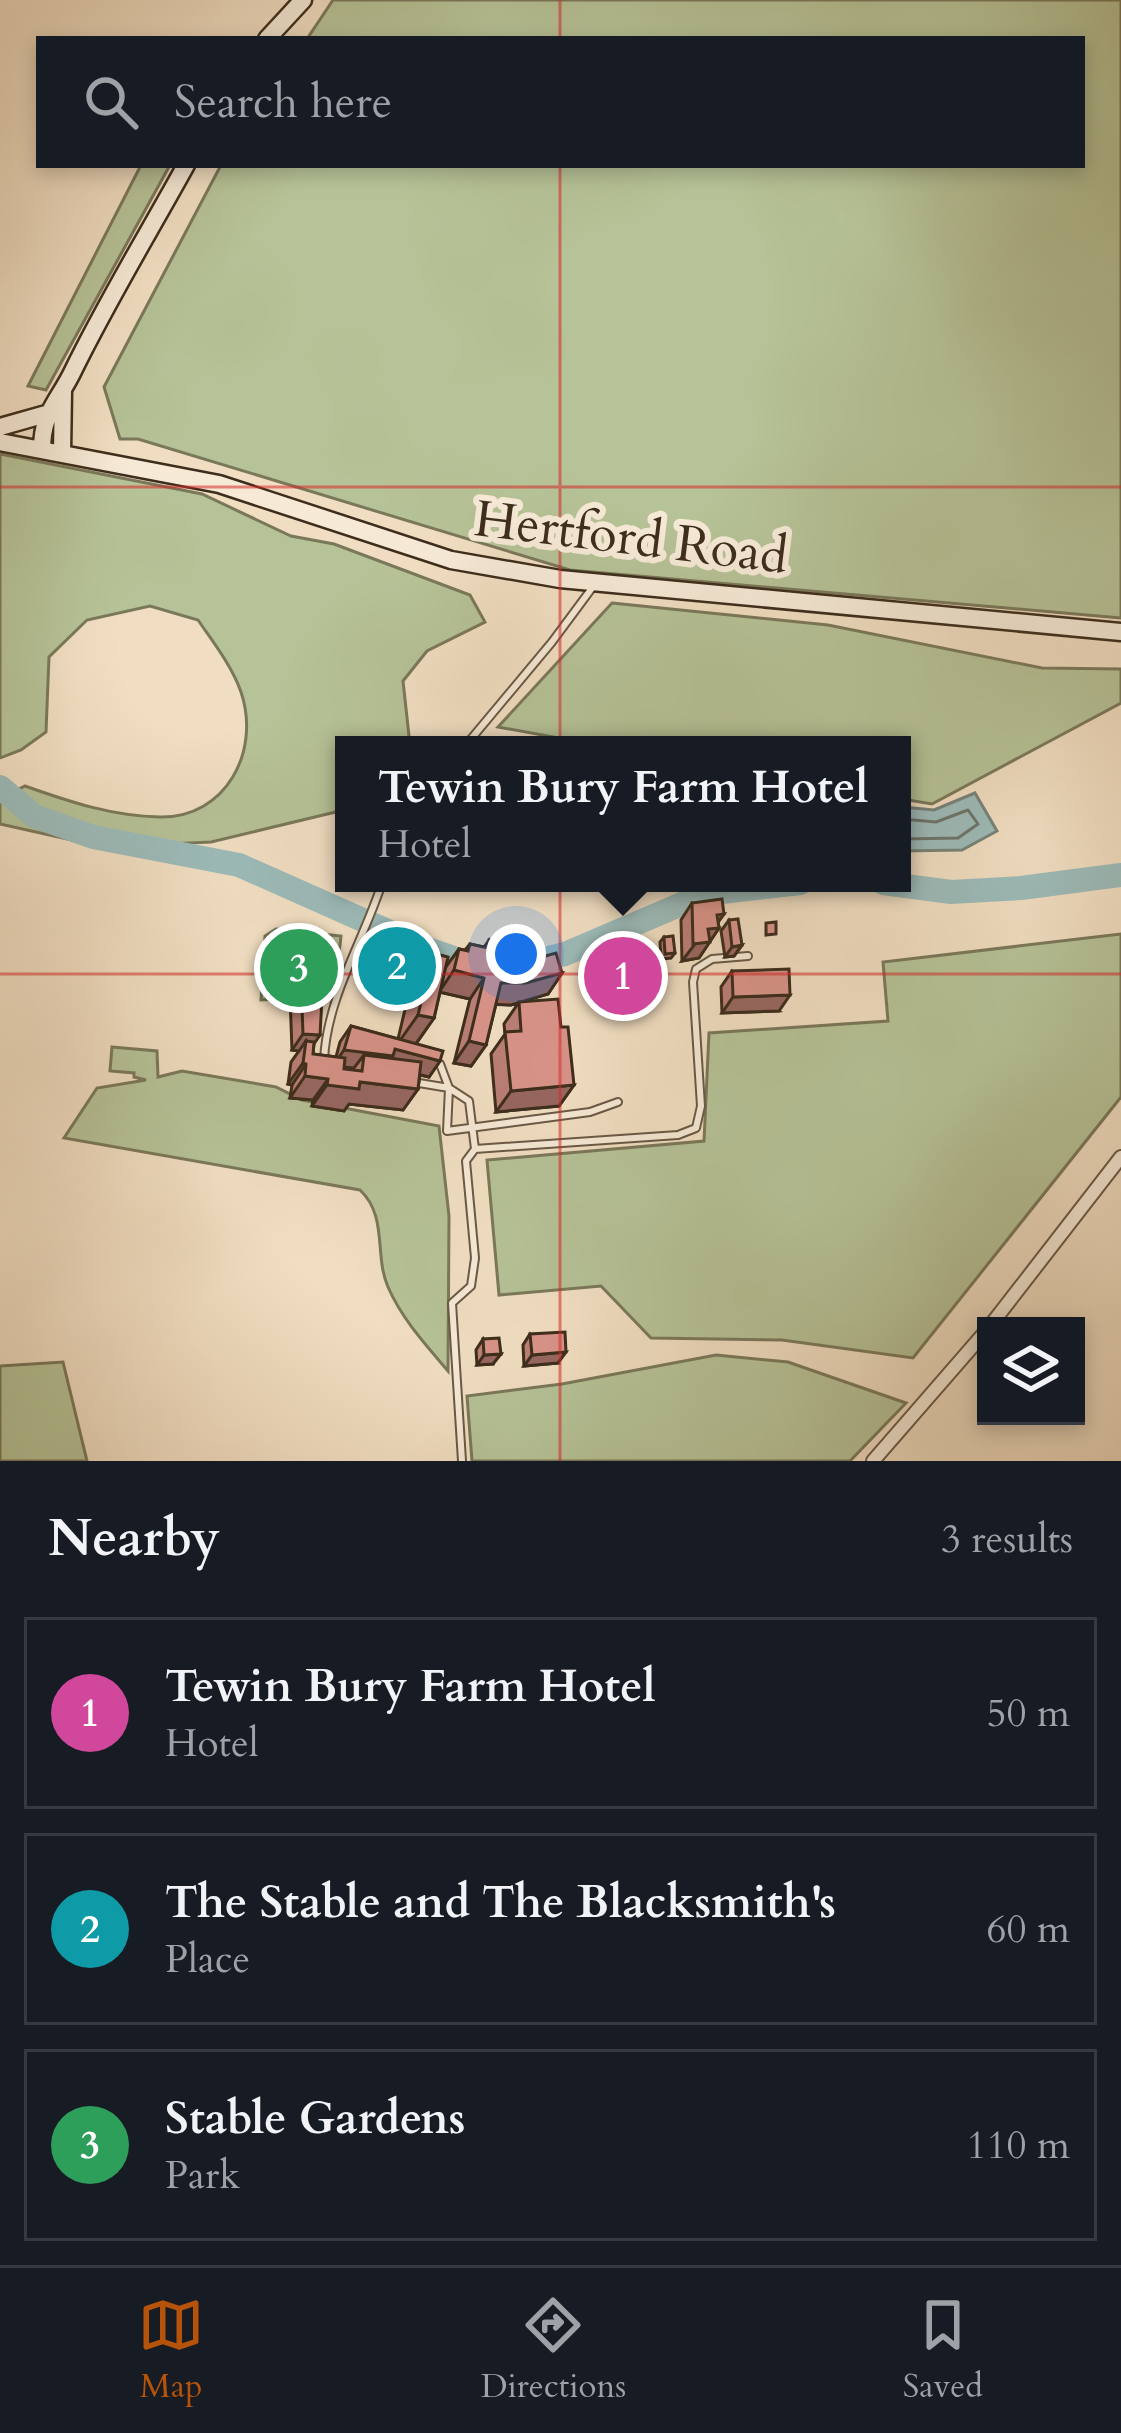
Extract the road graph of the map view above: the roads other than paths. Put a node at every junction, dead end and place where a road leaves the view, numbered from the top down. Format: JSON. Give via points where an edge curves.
{"nodes":[{"id":1,"x":303,"y":0,"type":"edge"},
{"id":2,"x":270,"y":36,"type":"edge"},
{"id":3,"x":185,"y":168,"type":"edge"},
{"id":4,"x":63,"y":392,"type":"junction"},
{"id":5,"x":46,"y":414,"type":"junction"},
{"id":6,"x":0,"y":428,"type":"edge"},
{"id":7,"x":0,"y":442,"type":"edge"},
{"id":8,"x":42,"y":450,"type":"junction"},
{"id":9,"x":62,"y":453,"type":"junction"},
{"id":10,"x":595,"y":584,"type":"junction"},
{"id":11,"x":1121,"y":632,"type":"edge"},
{"id":12,"x":474,"y":736,"type":"edge"},
{"id":13,"x":379,"y":892,"type":"edge"},
{"id":14,"x":748,"y":956,"type":"dead end"},
{"id":15,"x":327,"y":1027,"type":"junction"},
{"id":16,"x":344,"y":1031,"type":"edge"},
{"id":17,"x":424,"y":1059,"type":"edge"},
{"id":18,"x":326,"y":1069,"type":"edge"},
{"id":19,"x":408,"y":1082,"type":"edge"},
{"id":20,"x":449,"y":1088,"type":"junction"},
{"id":21,"x":619,"y":1102,"type":"dead end"},
{"id":22,"x":474,"y":1126,"type":"junction"},
{"id":23,"x":476,"y":1149,"type":"junction"},
{"id":24,"x":1121,"y":1157,"type":"edge"},
{"id":25,"x":997,"y":1317,"type":"edge"},
{"id":26,"x":977,"y":1342,"type":"edge"},
{"id":27,"x":462,"y":1461,"type":"edge"},
{"id":28,"x":873,"y":1461,"type":"edge"}],
"edges":[{"from":1,"to":2,"type":"main road"},
{"from":3,"to":4,"type":"main road"},
{"from":4,"to":5,"type":"main road"},
{"from":4,"to":9,"type":"main road"},
{"from":5,"to":6,"type":"main road"},
{"from":5,"to":8,"type":"main road"},
{"from":7,"to":8,"type":"main road","name":"Hertford Road"},
{"from":8,"to":9,"type":"main road","name":"Hertford Road"},
{"from":9,"to":10,"type":"main road","name":"Hertford Road","via":[[219,484],[451,560]]},
{"from":10,"to":11,"type":"main road","name":"Hertford Road"},
{"from":10,"to":12,"type":"lane"},
{"from":13,"to":15,"type":"lane"},
{"from":14,"to":23,"type":"lane","via":[[696,969],[696,1128]]},
{"from":15,"to":16,"type":"lane"},
{"from":15,"to":18,"type":"lane"},
{"from":17,"to":20,"type":"lane","via":[[440,1064]]},
{"from":19,"to":20,"type":"lane"},
{"from":20,"to":22,"type":"lane","via":[[469,1101]]},
{"from":20,"to":22,"type":"lane","via":[[447,1131]]},
{"from":21,"to":22,"type":"lane"},
{"from":22,"to":23,"type":"lane"},
{"from":23,"to":27,"type":"lane","via":[[466,1161],[472,1286],[452,1303]]},
{"from":24,"to":25,"type":"street"},
{"from":26,"to":28,"type":"street"}]}
